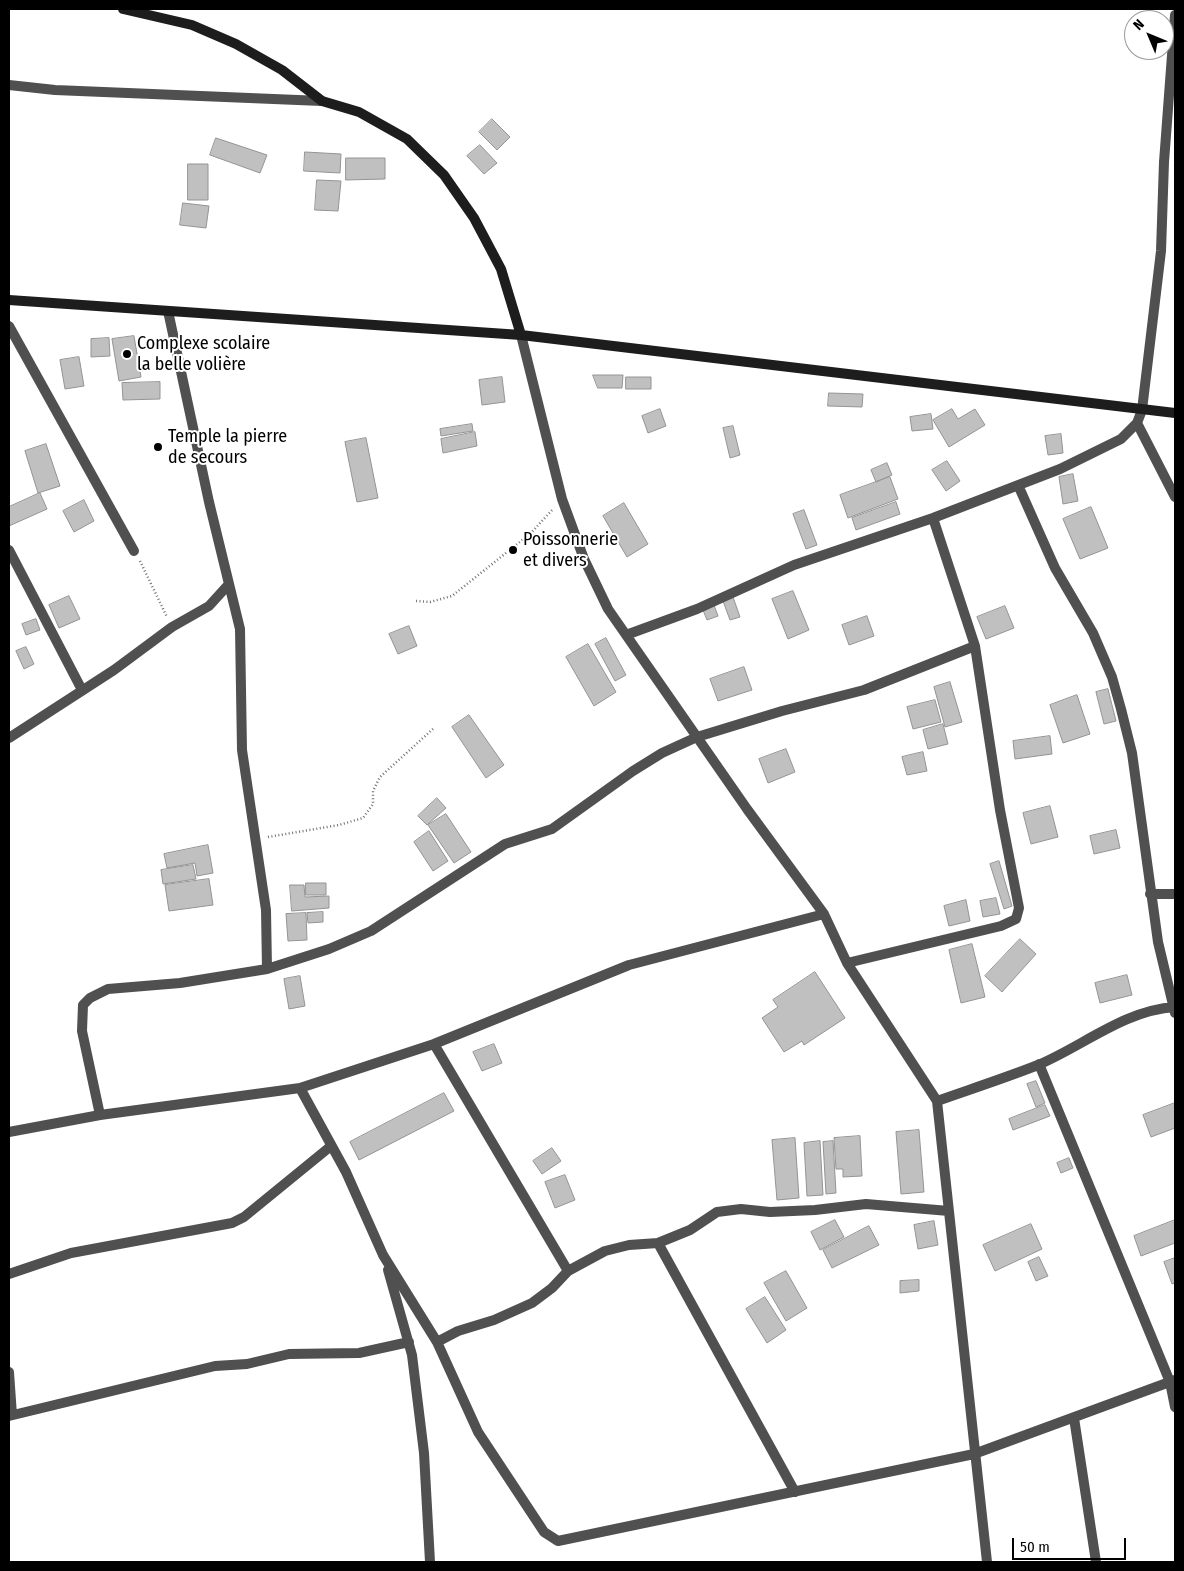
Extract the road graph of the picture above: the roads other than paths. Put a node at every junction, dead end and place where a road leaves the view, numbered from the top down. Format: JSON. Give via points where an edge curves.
{"nodes":[{"id":1,"x":123,"y":9,"type":"edge"},
{"id":2,"x":1175,"y":15,"type":"edge"},
{"id":3,"x":9,"y":86,"type":"edge"},
{"id":4,"x":322,"y":101,"type":"junction"},
{"id":5,"x":9,"y":300,"type":"edge"},
{"id":6,"x":168,"y":311,"type":"junction"},
{"id":7,"x":9,"y":326,"type":"edge"},
{"id":8,"x":521,"y":335,"type":"junction"},
{"id":9,"x":1142,"y":410,"type":"junction"},
{"id":10,"x":1175,"y":413,"type":"edge"},
{"id":11,"x":1136,"y":423,"type":"junction"},
{"id":12,"x":1018,"y":485,"type":"junction"},
{"id":13,"x":1175,"y":497,"type":"edge"},
{"id":14,"x":933,"y":518,"type":"junction"},
{"id":15,"x":9,"y":550,"type":"edge"},
{"id":16,"x":134,"y":551,"type":"road end"},
{"id":17,"x":229,"y":584,"type":"junction"},
{"id":18,"x":626,"y":635,"type":"junction"},
{"id":19,"x":975,"y":646,"type":"junction"},
{"id":20,"x":82,"y":690,"type":"junction"},
{"id":21,"x":697,"y":737,"type":"junction"},
{"id":22,"x":9,"y":738,"type":"edge"},
{"id":23,"x":1150,"y":894,"type":"junction"},
{"id":24,"x":1175,"y":894,"type":"edge"},
{"id":25,"x":824,"y":914,"type":"junction"},
{"id":26,"x":847,"y":963,"type":"junction"},
{"id":27,"x":267,"y":969,"type":"junction"},
{"id":28,"x":1174,"y":1009,"type":"edge"},
{"id":29,"x":434,"y":1044,"type":"junction"},
{"id":30,"x":1039,"y":1064,"type":"junction"},
{"id":31,"x":300,"y":1088,"type":"junction"},
{"id":32,"x":937,"y":1101,"type":"junction"},
{"id":33,"x":100,"y":1115,"type":"junction"},
{"id":34,"x":9,"y":1132,"type":"edge"},
{"id":35,"x":331,"y":1146,"type":"junction"},
{"id":36,"x":949,"y":1211,"type":"junction"},
{"id":37,"x":658,"y":1243,"type":"junction"},
{"id":38,"x":383,"y":1255,"type":"junction"},
{"id":39,"x":568,"y":1271,"type":"junction"},
{"id":40,"x":9,"y":1274,"type":"edge"},
{"id":41,"x":409,"y":1342,"type":"junction"},
{"id":42,"x":437,"y":1342,"type":"junction"},
{"id":43,"x":9,"y":1372,"type":"edge"},
{"id":44,"x":1172,"y":1381,"type":"edge"},
{"id":45,"x":1175,"y":1407,"type":"edge"},
{"id":46,"x":10,"y":1415,"type":"edge"},
{"id":47,"x":1074,"y":1418,"type":"junction"},
{"id":48,"x":974,"y":1454,"type":"junction"},
{"id":49,"x":795,"y":1492,"type":"junction"},
{"id":50,"x":430,"y":1562,"type":"edge"},
{"id":51,"x":987,"y":1562,"type":"edge"},
{"id":52,"x":1096,"y":1562,"type":"edge"}],
"edges":[{"from":1,"to":4,"type":"street","via":[[192,25],[236,44],[282,70]]},
{"from":2,"to":9,"type":"street","via":[[1161,251]]},
{"from":3,"to":4,"type":"street"},
{"from":4,"to":8,"type":"street","via":[[359,112],[407,139],[444,175],[474,218],[501,269]]},
{"from":5,"to":6,"type":"street"},
{"from":6,"to":8,"type":"street"},
{"from":6,"to":17,"type":"street"},
{"from":7,"to":16,"type":"street"},
{"from":8,"to":9,"type":"street"},
{"from":8,"to":18,"type":"street","via":[[562,499],[584,559],[608,609]]},
{"from":9,"to":10,"type":"street"},
{"from":9,"to":11,"type":"street"},
{"from":11,"to":12,"type":"street","via":[[1121,439],[1102,450]]},
{"from":11,"to":13,"type":"street"},
{"from":12,"to":14,"type":"street"},
{"from":12,"to":23,"type":"street","via":[[1112,677],[1132,753]]},
{"from":14,"to":18,"type":"street","via":[[794,565],[697,609]]},
{"from":14,"to":19,"type":"street"},
{"from":15,"to":20,"type":"street"},
{"from":17,"to":20,"type":"street","via":[[209,606],[172,627]]},
{"from":17,"to":27,"type":"street","via":[[240,629],[244,776],[266,910]]},
{"from":18,"to":21,"type":"street"},
{"from":19,"to":21,"type":"street","via":[[864,690]]},
{"from":19,"to":26,"type":"street","via":[[1018,903],[1016,919],[1001,926]]},
{"from":20,"to":22,"type":"street"},
{"from":21,"to":25,"type":"street"},
{"from":21,"to":27,"type":"street","via":[[633,771],[552,829],[505,844],[371,931]]},
{"from":23,"to":24,"type":"street"},
{"from":23,"to":28,"type":"street"},
{"from":25,"to":26,"type":"street"},
{"from":25,"to":29,"type":"street","via":[[629,965]]},
{"from":26,"to":32,"type":"street"},
{"from":27,"to":33,"type":"street","via":[[180,983],[108,988],[90,998],[83,1005],[82,1031]]},
{"from":28,"to":30,"type":"street","via":[[1142,1014],[1107,1028]]},
{"from":29,"to":31,"type":"street"},
{"from":29,"to":39,"type":"street"},
{"from":30,"to":32,"type":"street"},
{"from":30,"to":44,"type":"street"},
{"from":31,"to":33,"type":"street"},
{"from":31,"to":35,"type":"street"},
{"from":32,"to":36,"type":"street"},
{"from":33,"to":34,"type":"street"},
{"from":35,"to":38,"type":"street"},
{"from":35,"to":40,"type":"street","via":[[244,1217],[232,1223],[71,1253]]},
{"from":36,"to":37,"type":"street","via":[[866,1204],[770,1212],[741,1209],[717,1212],[690,1230]]},
{"from":36,"to":48,"type":"street"},
{"from":37,"to":39,"type":"street","via":[[605,1251]]},
{"from":37,"to":49,"type":"street"},
{"from":38,"to":41,"type":"street"},
{"from":38,"to":42,"type":"street"},
{"from":39,"to":42,"type":"street","via":[[532,1303]]},
{"from":41,"to":46,"type":"street","via":[[359,1353],[289,1354],[247,1364],[215,1366]]},
{"from":41,"to":50,"type":"street","via":[[424,1453]]},
{"from":42,"to":49,"type":"street","via":[[478,1432],[544,1532],[558,1542]]},
{"from":43,"to":46,"type":"street"},
{"from":44,"to":45,"type":"street"},
{"from":44,"to":47,"type":"street"},
{"from":47,"to":48,"type":"street"},
{"from":47,"to":52,"type":"street"},
{"from":48,"to":49,"type":"street"},
{"from":48,"to":51,"type":"street"}]}
